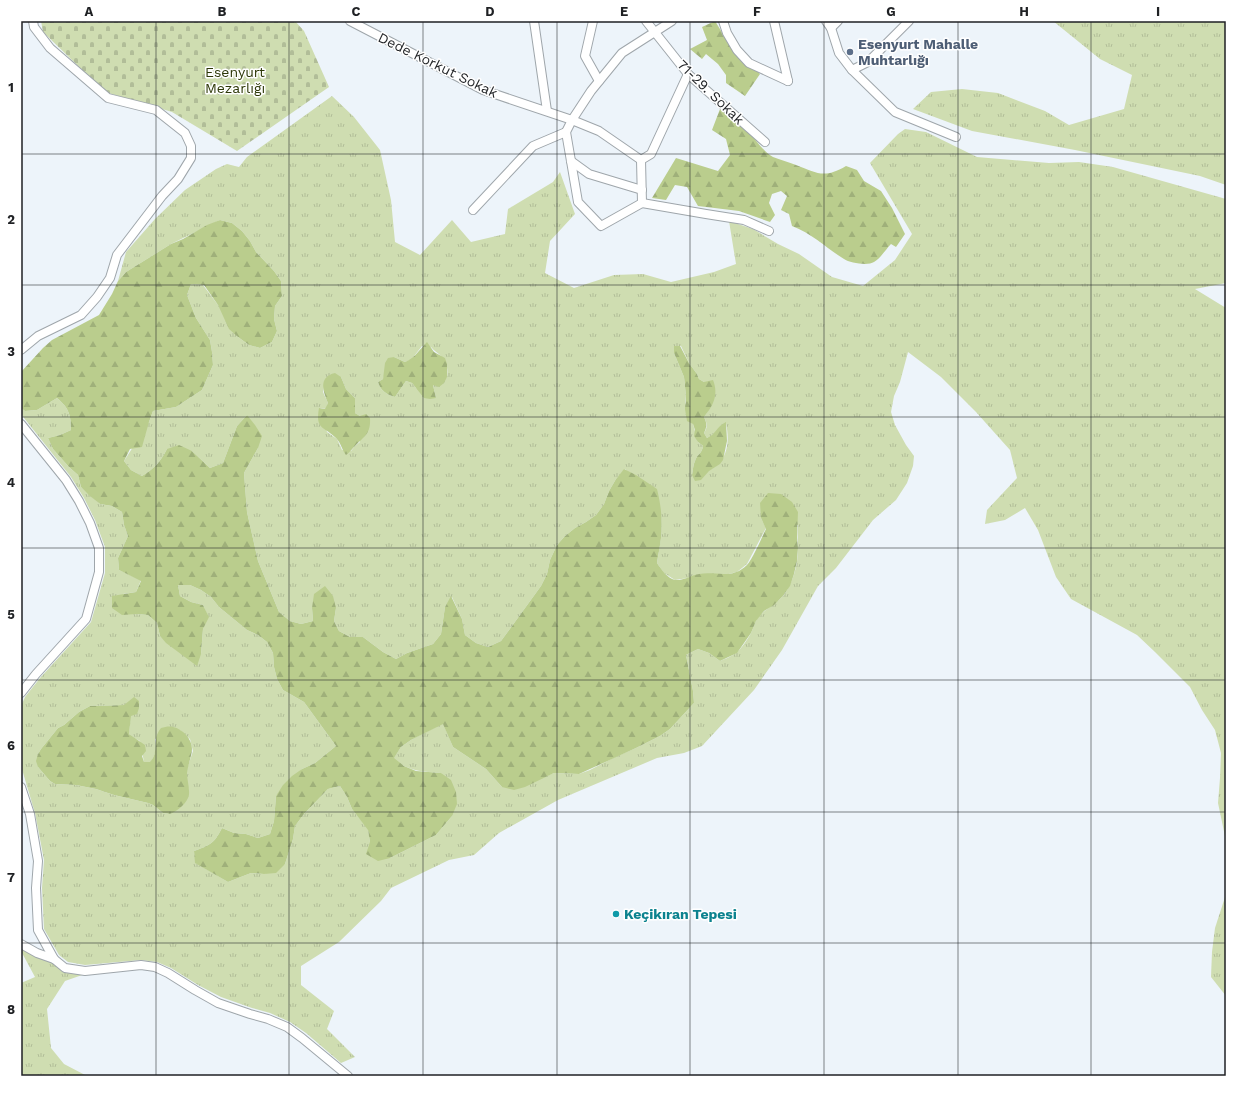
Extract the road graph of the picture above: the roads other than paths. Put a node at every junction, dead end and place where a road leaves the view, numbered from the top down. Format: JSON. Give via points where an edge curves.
{"nodes":[{"id":1,"x":33,"y":21,"type":"edge"},
{"id":2,"x":350,"y":21,"type":"edge"},
{"id":3,"x":534,"y":21,"type":"edge"},
{"id":4,"x":593,"y":21,"type":"edge"},
{"id":5,"x":646,"y":21,"type":"edge"},
{"id":6,"x":672,"y":21,"type":"edge"},
{"id":7,"x":723,"y":21,"type":"edge"},
{"id":8,"x":774,"y":21,"type":"edge"},
{"id":9,"x":826,"y":21,"type":"edge"},
{"id":10,"x":838,"y":21,"type":"edge"},
{"id":11,"x":909,"y":21,"type":"edge"},
{"id":12,"x":831,"y":28,"type":"junction"},
{"id":13,"x":654,"y":31,"type":"junction"},
{"id":14,"x":852,"y":70,"type":"junction"},
{"id":15,"x":688,"y":74,"type":"junction"},
{"id":16,"x":599,"y":82,"type":"junction"},
{"id":17,"x":547,"y":111,"type":"junction"},
{"id":18,"x":572,"y":120,"type":"junction"},
{"id":19,"x":566,"y":132,"type":"junction"},
{"id":20,"x":956,"y":137,"type":"dead end"},
{"id":21,"x":765,"y":142,"type":"dead end"},
{"id":22,"x":641,"y":160,"type":"junction"},
{"id":23,"x":571,"y":161,"type":"junction"},
{"id":24,"x":642,"y":190,"type":"junction"},
{"id":25,"x":642,"y":203,"type":"junction"},
{"id":26,"x":473,"y":210,"type":"dead end"},
{"id":27,"x":769,"y":231,"type":"dead end"},
{"id":28,"x":21,"y":350,"type":"edge"},
{"id":29,"x":21,"y":424,"type":"edge"},
{"id":30,"x":21,"y":693,"type":"edge"},
{"id":31,"x":21,"y":787,"type":"edge"},
{"id":32,"x":21,"y":944,"type":"edge"},
{"id":33,"x":54,"y":959,"type":"junction"},
{"id":34,"x":348,"y":1076,"type":"edge"}],
"edges":[{"from":1,"to":28,"type":"street","via":[[34,27],[50,48],[108,98],[156,110],[185,133],[191,146],[191,158],[178,179],[117,255],[110,278],[97,297],[80,315],[38,336]]},
{"from":2,"to":17,"type":"street","name":"Dede Korkut Sokak","via":[[483,90]]},
{"from":3,"to":17,"type":"street"},
{"from":4,"to":16,"type":"street","via":[[585,56]]},
{"from":5,"to":13,"type":"street","name":"71-29. Sokak"},
{"from":6,"to":13,"type":"street"},
{"from":7,"to":8,"type":"street","via":[[737,50],[749,63],[788,81]]},
{"from":9,"to":12,"type":"street"},
{"from":10,"to":12,"type":"street"},
{"from":11,"to":14,"type":"street","via":[[868,62]]},
{"from":12,"to":14,"type":"street","via":[[839,52]]},
{"from":13,"to":15,"type":"street","name":"71-29. Sokak"},
{"from":13,"to":16,"type":"street","via":[[622,52]]},
{"from":14,"to":20,"type":"street","via":[[895,112]]},
{"from":15,"to":21,"type":"street","name":"71-29. Sokak"},
{"from":15,"to":22,"type":"street","via":[[651,154]]},
{"from":16,"to":18,"type":"street"},
{"from":17,"to":18,"type":"street","name":"Dede Korkut Sokak"},
{"from":18,"to":19,"type":"street"},
{"from":18,"to":22,"type":"street","name":"Dede Korkut Sokak","via":[[599,131]]},
{"from":19,"to":23,"type":"street"},
{"from":19,"to":26,"type":"street","via":[[534,146]]},
{"from":22,"to":24,"type":"street"},
{"from":23,"to":24,"type":"street","via":[[589,174]]},
{"from":23,"to":25,"type":"street","via":[[578,202],[601,226]]},
{"from":24,"to":25,"type":"street"},
{"from":25,"to":27,"type":"street","via":[[744,220]]},
{"from":29,"to":30,"type":"street","via":[[66,480],[87,517],[99,548],[99,572],[86,619]]},
{"from":31,"to":33,"type":"street","via":[[30,814],[38,861],[38,930]]},
{"from":32,"to":33,"type":"street"},
{"from":33,"to":34,"type":"street","via":[[65,968],[85,971],[155,967],[218,1003],[287,1027]]}]}
